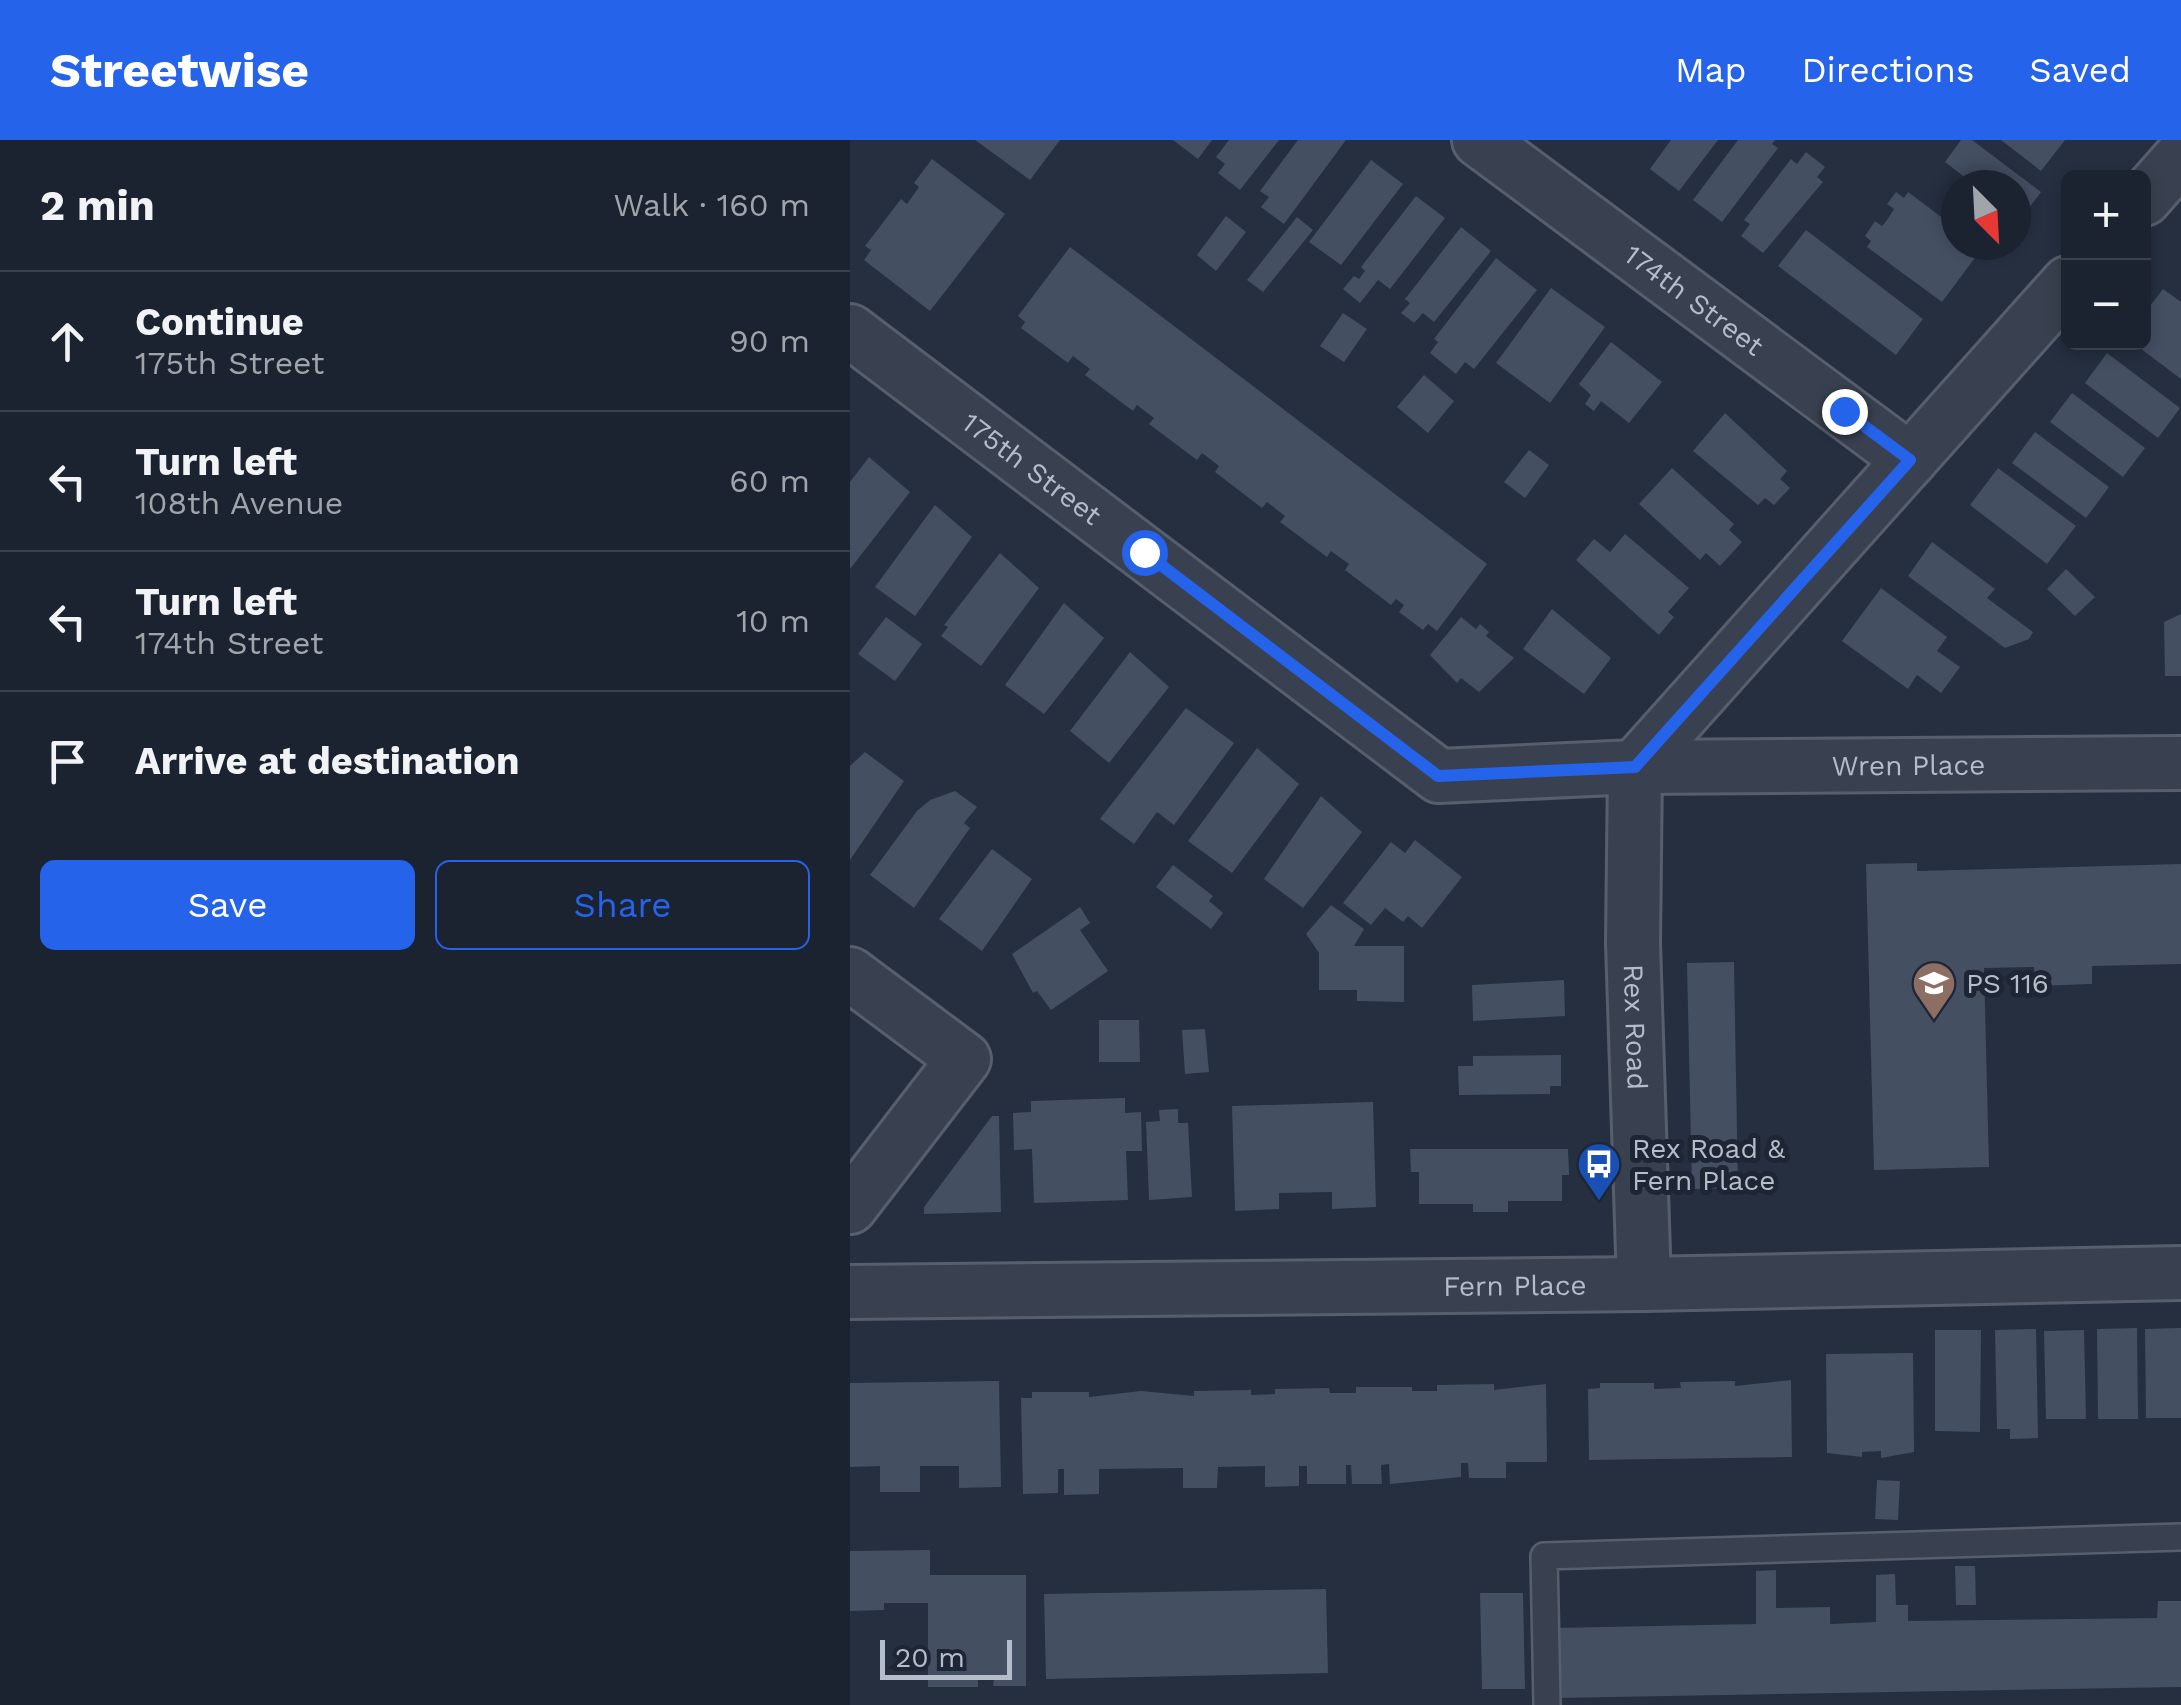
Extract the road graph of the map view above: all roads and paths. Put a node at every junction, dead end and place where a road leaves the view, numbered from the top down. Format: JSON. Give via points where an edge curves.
{"nodes":[{"id":1,"x":1479,"y":140,"type":"edge"},
{"id":2,"x":2181,"y":157,"type":"edge"},
{"id":3,"x":2151,"y":191,"type":"edge"},
{"id":4,"x":2061,"y":291,"type":"edge"},
{"id":5,"x":850,"y":331,"type":"edge"},
{"id":6,"x":1910,"y":460,"type":"junction"},
{"id":7,"x":2181,"y":763,"type":"edge"},
{"id":8,"x":1635,"y":767,"type":"junction"},
{"id":9,"x":850,"y":974,"type":"edge"},
{"id":10,"x":850,"y":1207,"type":"edge"},
{"id":11,"x":2181,"y":1273,"type":"edge"},
{"id":12,"x":1644,"y":1284,"type":"junction"},
{"id":13,"x":850,"y":1292,"type":"edge"},
{"id":14,"x":2181,"y":1537,"type":"edge"},
{"id":15,"x":1547,"y":1705,"type":"edge"}],
"edges":[{"from":1,"to":6,"type":"street","name":"174th Street"},
{"from":2,"to":3,"type":"street"},
{"from":4,"to":6,"type":"street"},
{"from":5,"to":8,"type":"street","name":"175th Street","via":[[1438,776]]},
{"from":6,"to":8,"type":"street"},
{"from":7,"to":8,"type":"street","name":"Wren Place"},
{"from":8,"to":12,"type":"street","name":"Rex Road","via":[[1633,943]]},
{"from":9,"to":10,"type":"street","via":[[964,1059]]},
{"from":11,"to":12,"type":"street","name":"Fern Place"},
{"from":12,"to":13,"type":"street","name":"Fern Place"},
{"from":14,"to":15,"type":"lane","via":[[1544,1556]]}]}
